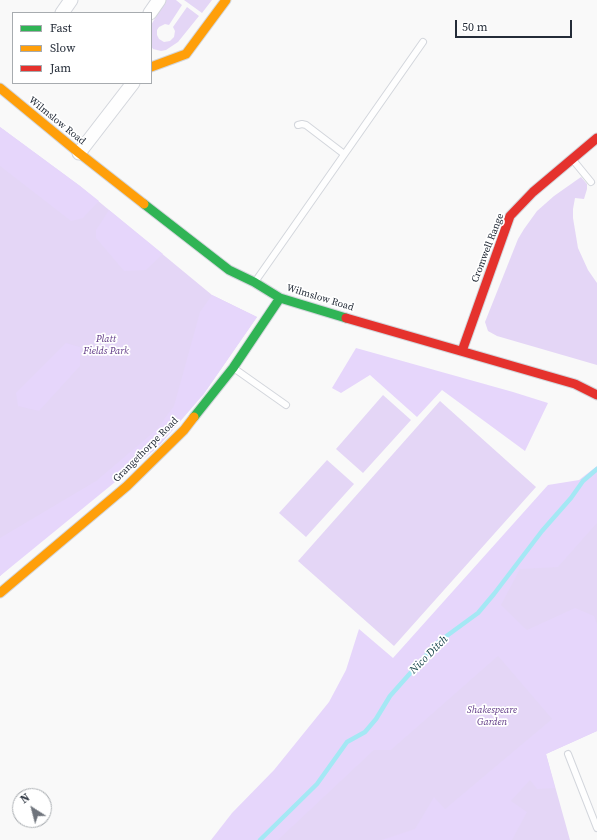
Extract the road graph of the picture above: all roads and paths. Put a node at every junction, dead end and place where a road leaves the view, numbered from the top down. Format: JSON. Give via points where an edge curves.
{"nodes":[{"id":1,"x":71,"y":0,"type":"edge"},
{"id":2,"x":159,"y":0,"type":"edge"},
{"id":3,"x":226,"y":0,"type":"edge"},
{"id":4,"x":63,"y":12,"type":"edge"},
{"id":5,"x":151,"y":12,"type":"edge"},
{"id":6,"x":423,"y":42,"type":"dead end"},
{"id":7,"x":152,"y":67,"type":"edge"},
{"id":8,"x":16,"y":84,"type":"edge"},
{"id":9,"x":132,"y":84,"type":"edge"},
{"id":10,"x":4,"y":92,"type":"edge"},
{"id":11,"x":298,"y":125,"type":"dead end"},
{"id":12,"x":597,"y":138,"type":"edge"},
{"id":13,"x":79,"y":153,"type":"junction"},
{"id":14,"x":344,"y":154,"type":"junction"},
{"id":15,"x":572,"y":159,"type":"junction"},
{"id":16,"x":591,"y":182,"type":"dead end"},
{"id":17,"x":254,"y":282,"type":"junction"},
{"id":18,"x":280,"y":298,"type":"junction"},
{"id":19,"x":462,"y":351,"type":"junction"},
{"id":20,"x":233,"y":368,"type":"junction"},
{"id":21,"x":597,"y":395,"type":"edge"},
{"id":22,"x":286,"y":405,"type":"dead end"},
{"id":23,"x":0,"y":593,"type":"edge"},
{"id":24,"x":568,"y":754,"type":"dead end"},
{"id":25,"x":597,"y":828,"type":"edge"}],
"edges":[{"from":1,"to":4,"type":"street"},
{"from":2,"to":5,"type":"street"},
{"from":3,"to":7,"type":"main road","via":[[186,54]]},
{"from":6,"to":14,"type":"lane"},
{"from":8,"to":10,"type":"street"},
{"from":9,"to":13,"type":"street"},
{"from":10,"to":13,"type":"main road","name":"Wilmslow Road"},
{"from":11,"to":14,"type":"lane","via":[[306,125]]},
{"from":12,"to":15,"type":"main road","name":"Cromwell Range"},
{"from":13,"to":17,"type":"main road","name":"Wilmslow Road","via":[[229,270]]},
{"from":14,"to":17,"type":"lane"},
{"from":15,"to":16,"type":"lane"},
{"from":15,"to":19,"type":"main road","name":"Cromwell Range","via":[[533,192],[510,216]]},
{"from":17,"to":18,"type":"main road","name":"Wilmslow Road"},
{"from":18,"to":19,"type":"main road","name":"Wilmslow Road"},
{"from":18,"to":20,"type":"main road","name":"Grangethorpe Road"},
{"from":19,"to":21,"type":"main road","name":"Wilmslow Road","via":[[575,384]]},
{"from":20,"to":22,"type":"lane"},
{"from":20,"to":23,"type":"main road","name":"Grangethorpe Road","via":[[184,430],[127,486]]},
{"from":24,"to":25,"type":"lane"}]}
